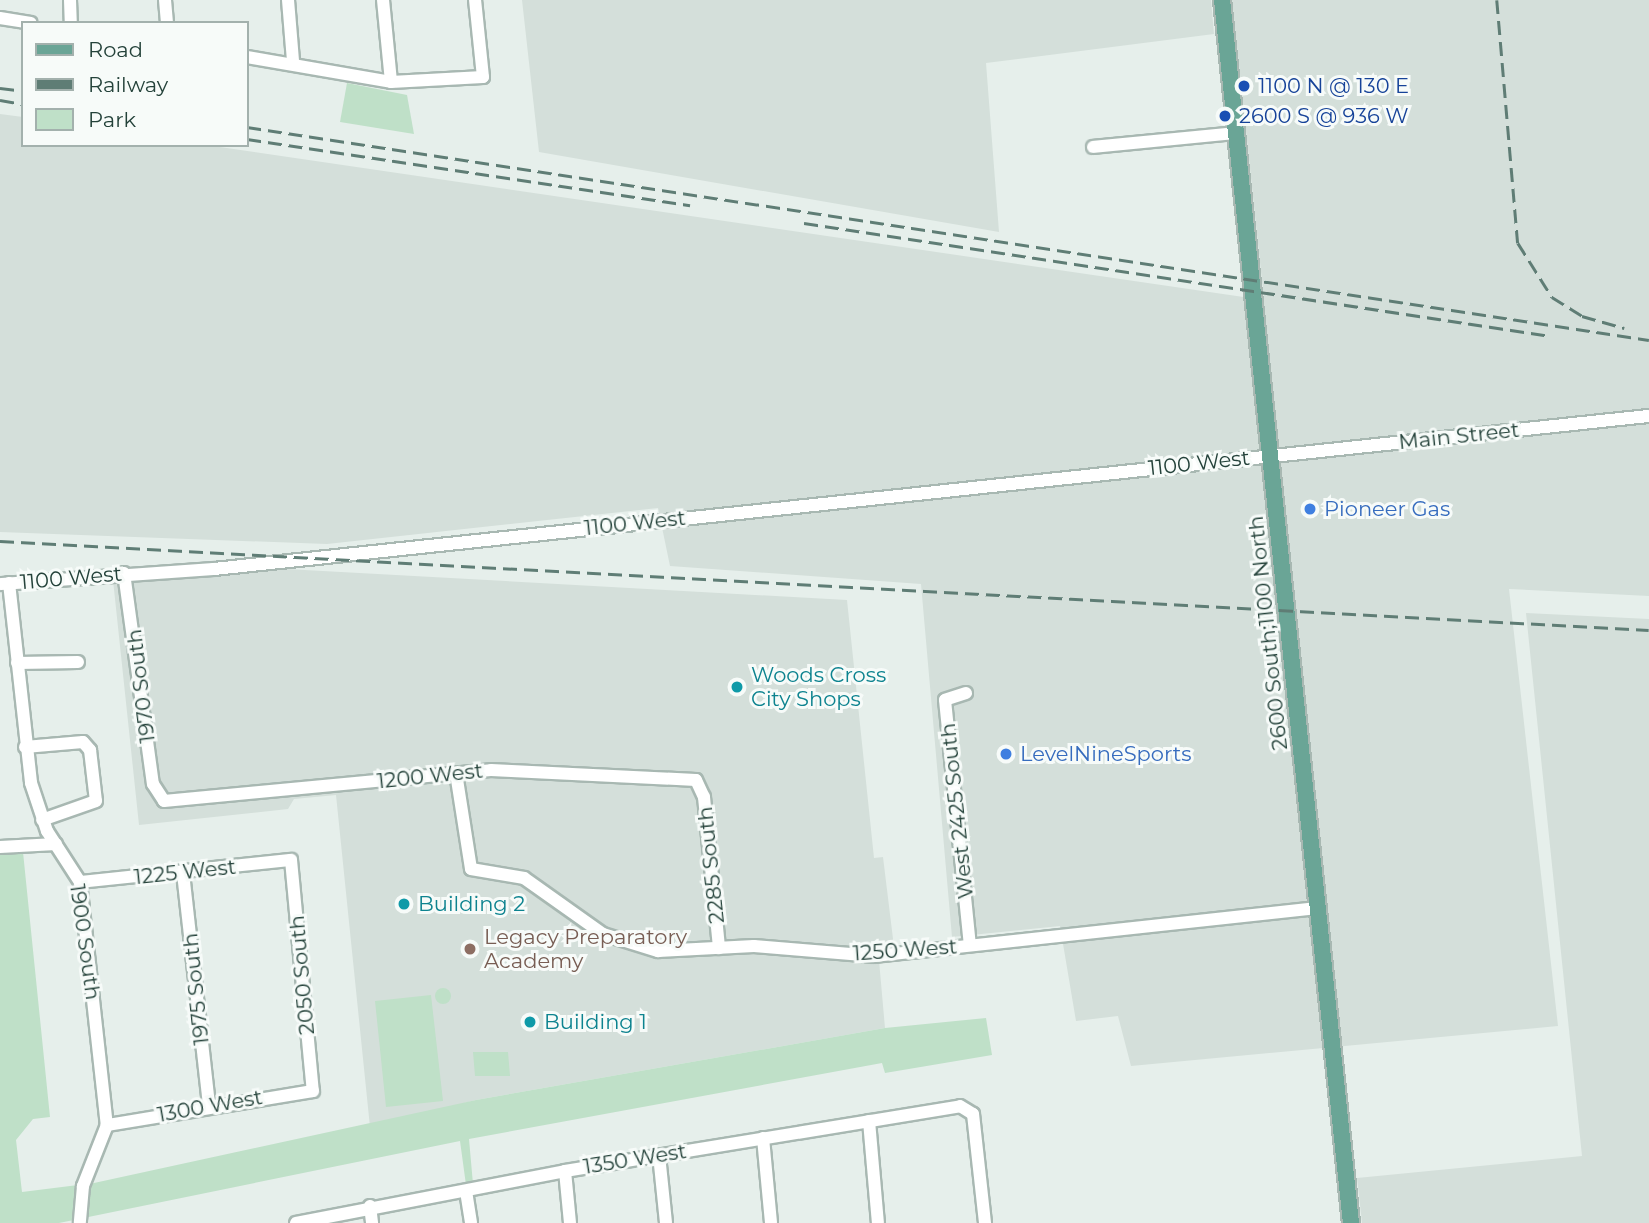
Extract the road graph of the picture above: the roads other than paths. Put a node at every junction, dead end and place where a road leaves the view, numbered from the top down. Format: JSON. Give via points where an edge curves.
{"nodes":[{"id":1,"x":69,"y":0,"type":"edge"},
{"id":2,"x":165,"y":0,"type":"edge"},
{"id":3,"x":288,"y":0,"type":"edge"},
{"id":4,"x":383,"y":0,"type":"edge"},
{"id":5,"x":475,"y":0,"type":"edge"},
{"id":6,"x":1223,"y":0,"type":"edge"},
{"id":7,"x":0,"y":18,"type":"edge"},
{"id":8,"x":21,"y":21,"type":"edge"},
{"id":9,"x":71,"y":21,"type":"edge"},
{"id":10,"x":167,"y":21,"type":"edge"},
{"id":11,"x":248,"y":57,"type":"edge"},
{"id":12,"x":293,"y":61,"type":"junction"},
{"id":13,"x":391,"y":82,"type":"junction"},
{"id":14,"x":1236,"y":132,"type":"junction"},
{"id":15,"x":1093,"y":147,"type":"dead end"},
{"id":16,"x":1649,"y":416,"type":"edge"},
{"id":17,"x":1270,"y":456,"type":"junction"},
{"id":18,"x":124,"y":573,"type":"junction"},
{"id":19,"x":4,"y":584,"type":"edge"},
{"id":20,"x":78,"y":662,"type":"dead end"},
{"id":21,"x":17,"y":663,"type":"junction"},
{"id":22,"x":966,"y":693,"type":"dead end"},
{"id":23,"x":25,"y":747,"type":"junction"},
{"id":24,"x":456,"y":774,"type":"junction"},
{"id":25,"x":701,"y":782,"type":"joint"},
{"id":26,"x":159,"y":798,"type":"joint"},
{"id":27,"x":42,"y":820,"type":"junction"},
{"id":28,"x":56,"y":844,"type":"junction"},
{"id":29,"x":0,"y":847,"type":"edge"},
{"id":30,"x":291,"y":860,"type":"joint"},
{"id":31,"x":183,"y":873,"type":"junction"},
{"id":32,"x":79,"y":882,"type":"junction"},
{"id":33,"x":1318,"y":908,"type":"junction"},
{"id":34,"x":971,"y":945,"type":"junction"},
{"id":35,"x":719,"y":948,"type":"junction"},
{"id":36,"x":313,"y":1091,"type":"joint"},
{"id":37,"x":209,"y":1105,"type":"junction"},
{"id":38,"x":869,"y":1121,"type":"junction"},
{"id":39,"x":107,"y":1125,"type":"junction"},
{"id":40,"x":762,"y":1138,"type":"junction"},
{"id":41,"x":659,"y":1156,"type":"junction"},
{"id":42,"x":565,"y":1171,"type":"junction"},
{"id":43,"x":466,"y":1191,"type":"junction"},
{"id":44,"x":370,"y":1206,"type":"junction"},
{"id":45,"x":80,"y":1223,"type":"edge"},
{"id":46,"x":296,"y":1223,"type":"edge"},
{"id":47,"x":372,"y":1223,"type":"edge"},
{"id":48,"x":471,"y":1223,"type":"edge"},
{"id":49,"x":570,"y":1223,"type":"edge"},
{"id":50,"x":666,"y":1223,"type":"edge"},
{"id":51,"x":771,"y":1223,"type":"edge"},
{"id":52,"x":878,"y":1223,"type":"edge"},
{"id":53,"x":985,"y":1223,"type":"edge"},
{"id":54,"x":1351,"y":1223,"type":"edge"}],
"edges":[{"from":1,"to":9,"type":"street"},
{"from":2,"to":10,"type":"street"},
{"from":3,"to":12,"type":"street"},
{"from":4,"to":13,"type":"street"},
{"from":5,"to":13,"type":"street","via":[[482,77]]},
{"from":6,"to":14,"type":"main road","name":"2600 South;1100 North"},
{"from":7,"to":8,"type":"street"},
{"from":11,"to":12,"type":"street"},
{"from":12,"to":13,"type":"street"},
{"from":14,"to":15,"type":"street"},
{"from":14,"to":17,"type":"main road","name":"2600 South;1100 North"},
{"from":16,"to":17,"type":"street","name":"Main Street"},
{"from":17,"to":18,"type":"street","name":"1100 West","via":[[214,569]]},
{"from":17,"to":33,"type":"main road","name":"2600 South;1100 North"},
{"from":18,"to":19,"type":"street","name":"1100 West"},
{"from":18,"to":26,"type":"street","name":"1970 South"},
{"from":19,"to":21,"type":"street","name":"1900 South"},
{"from":20,"to":21,"type":"street"},
{"from":21,"to":23,"type":"street","name":"1900 South"},
{"from":22,"to":34,"type":"street","name":"West 2425 South","via":[[945,700]]},
{"from":23,"to":27,"type":"street","name":"1900 South"},
{"from":23,"to":27,"type":"street","via":[[86,743],[97,794],[93,804]]},
{"from":24,"to":25,"type":"street","name":"1200 West","via":[[503,770]]},
{"from":24,"to":26,"type":"street","name":"1200 West","via":[[177,803]]},
{"from":24,"to":35,"type":"street","name":"1250 West","via":[[471,869],[531,881],[589,926],[631,946]]},
{"from":25,"to":35,"type":"street","name":"2285 South"},
{"from":27,"to":28,"type":"street","name":"1900 South"},
{"from":28,"to":29,"type":"street"},
{"from":28,"to":32,"type":"street","name":"1900 South"},
{"from":30,"to":31,"type":"street","name":"1225 West"},
{"from":30,"to":36,"type":"street","name":"2050 South"},
{"from":31,"to":32,"type":"street","name":"1225 West"},
{"from":31,"to":37,"type":"street","name":"1975 South"},
{"from":32,"to":39,"type":"street","name":"1900 South"},
{"from":33,"to":34,"type":"street","name":"1250 West"},
{"from":33,"to":54,"type":"main road","name":"2600 South;1100 North"},
{"from":34,"to":35,"type":"street","name":"1250 West","via":[[875,956]]},
{"from":36,"to":37,"type":"street","name":"1300 West"},
{"from":37,"to":39,"type":"street","name":"1300 West"},
{"from":38,"to":40,"type":"street","name":"1350 West"},
{"from":38,"to":52,"type":"street"},
{"from":38,"to":53,"type":"street","name":"1350 West","via":[[960,1106],[973,1114]]},
{"from":39,"to":45,"type":"street","name":"1900 South","via":[[83,1186]]},
{"from":40,"to":41,"type":"street","name":"1350 West"},
{"from":40,"to":51,"type":"street"},
{"from":41,"to":42,"type":"street","name":"1350 West"},
{"from":41,"to":50,"type":"street"},
{"from":42,"to":43,"type":"street","name":"1350 West"},
{"from":42,"to":49,"type":"street"},
{"from":43,"to":44,"type":"street","name":"1350 West"},
{"from":43,"to":48,"type":"street"},
{"from":44,"to":46,"type":"street","name":"1350 West"},
{"from":44,"to":47,"type":"street"}]}
